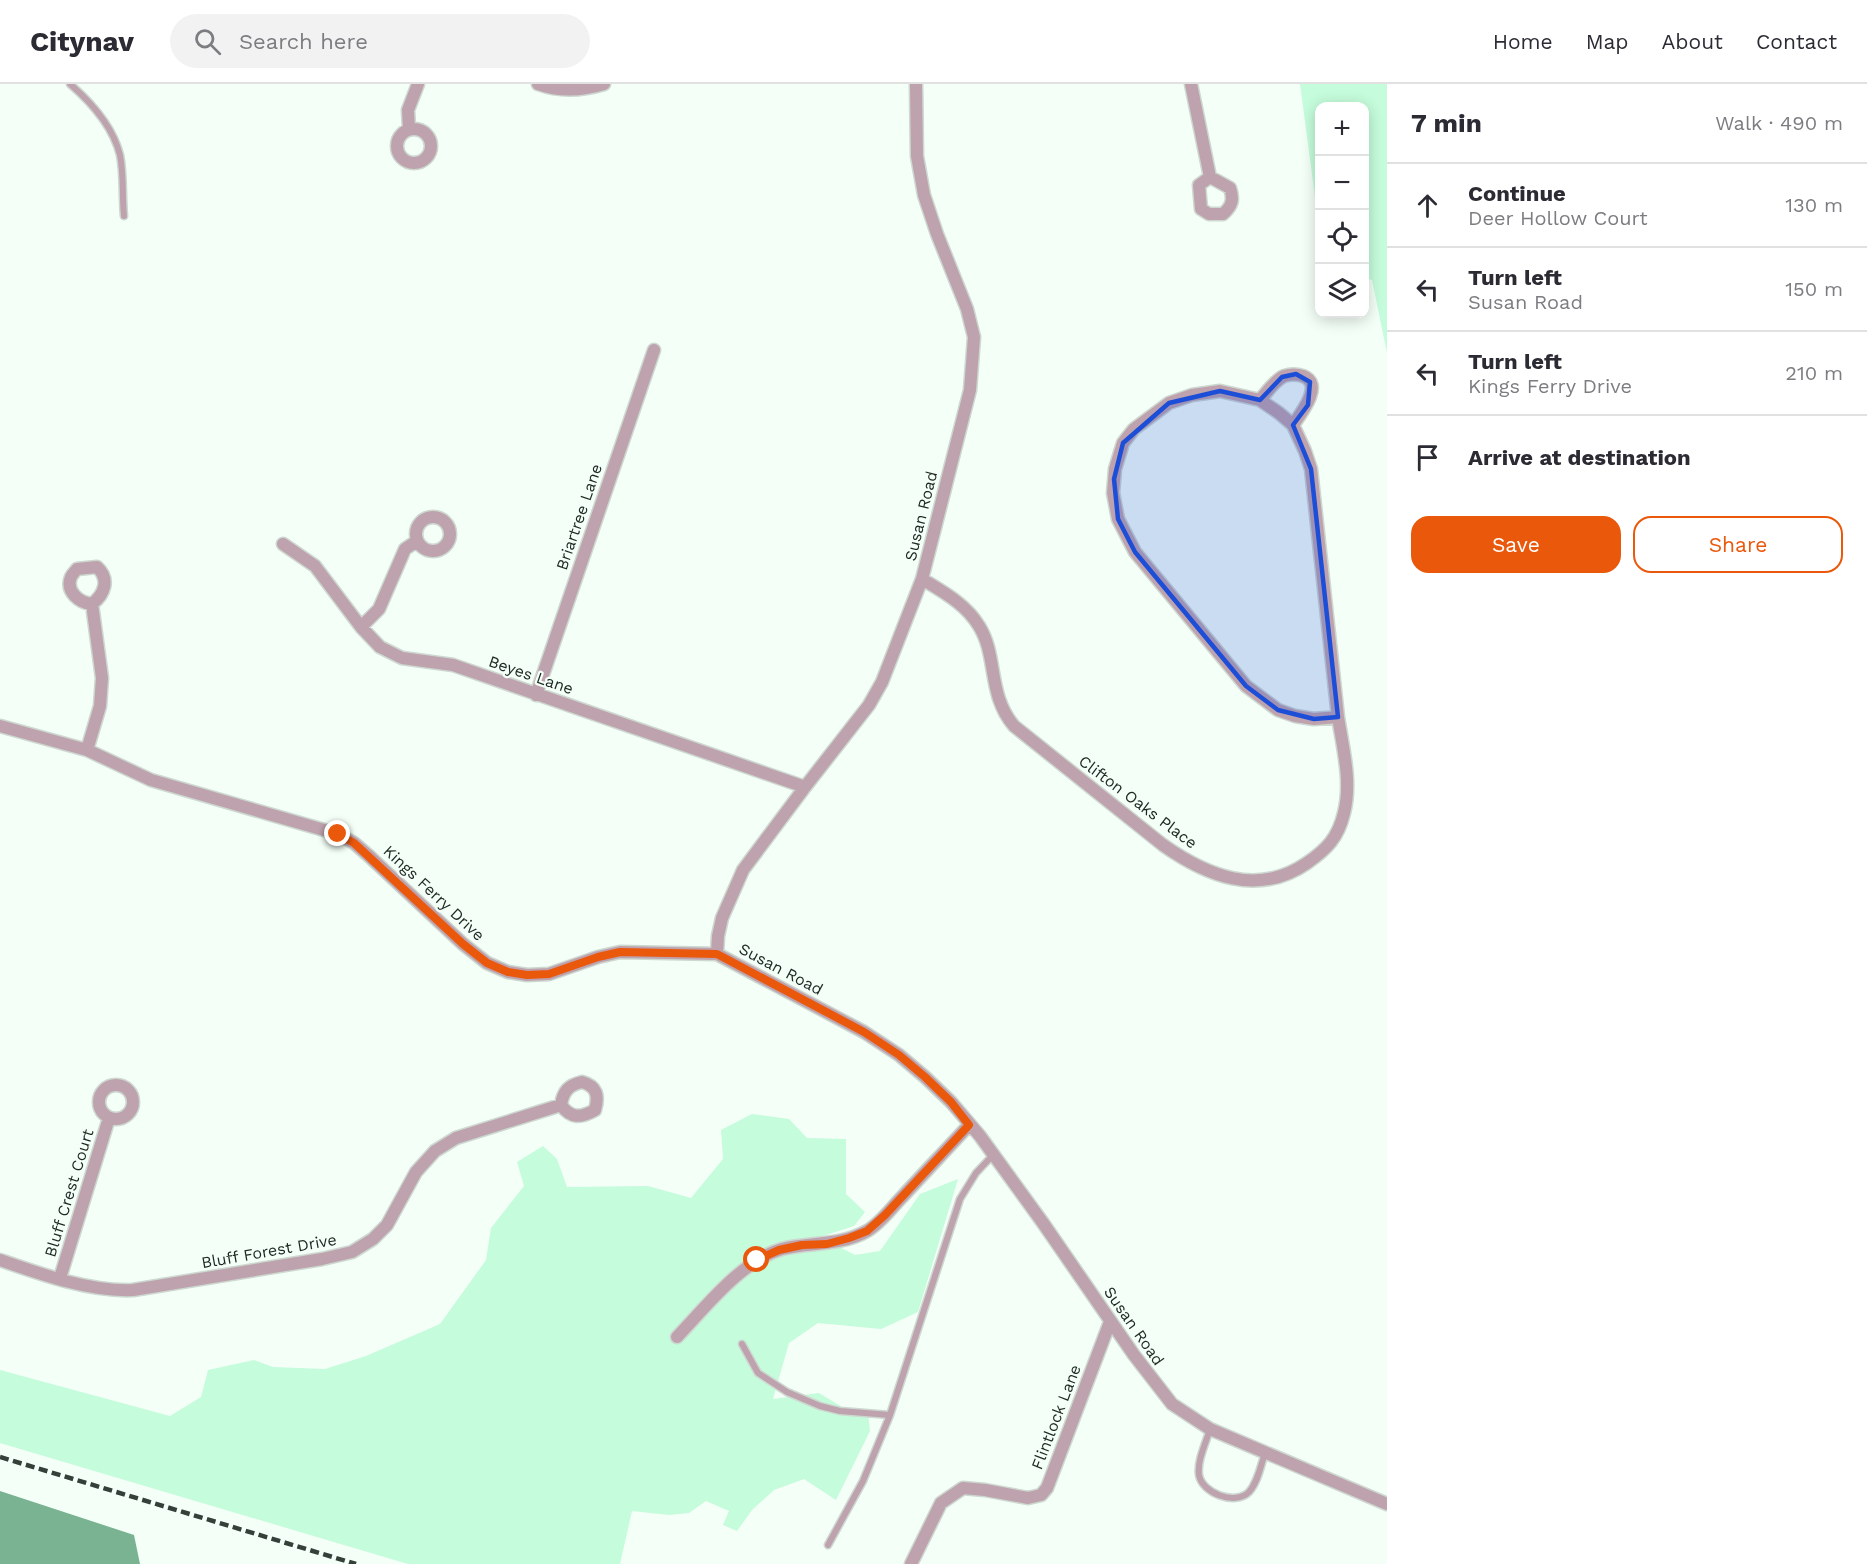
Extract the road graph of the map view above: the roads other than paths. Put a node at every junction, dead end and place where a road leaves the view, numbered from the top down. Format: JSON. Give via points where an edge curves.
{"nodes":[{"id":1,"x":70,"y":84,"type":"edge"},
{"id":2,"x":418,"y":84,"type":"edge"},
{"id":3,"x":538,"y":84,"type":"edge"},
{"id":4,"x":604,"y":84,"type":"edge"},
{"id":5,"x":916,"y":84,"type":"edge"},
{"id":6,"x":1191,"y":84,"type":"edge"},
{"id":7,"x":409,"y":129,"type":"dead end"},
{"id":8,"x":1210,"y":177,"type":"dead end"},
{"id":9,"x":124,"y":216,"type":"dead end"},
{"id":10,"x":654,"y":350,"type":"dead end"},
{"id":11,"x":1260,"y":400,"type":"junction"},
{"id":12,"x":1293,"y":425,"type":"junction"},
{"id":13,"x":417,"y":541,"type":"dead end"},
{"id":14,"x":283,"y":544,"type":"dead end"},
{"id":15,"x":922,"y":579,"type":"junction"},
{"id":16,"x":92,"y":604,"type":"dead end"},
{"id":17,"x":362,"y":627,"type":"junction"},
{"id":18,"x":536,"y":694,"type":"junction"},
{"id":19,"x":1338,"y":717,"type":"junction"},
{"id":20,"x":0,"y":726,"type":"edge"},
{"id":21,"x":87,"y":750,"type":"junction"},
{"id":22,"x":805,"y":787,"type":"junction"},
{"id":23,"x":717,"y":954,"type":"junction"},
{"id":24,"x":561,"y":1105,"type":"dead end"},
{"id":25,"x":109,"y":1118,"type":"dead end"},
{"id":26,"x":969,"y":1125,"type":"junction"},
{"id":27,"x":993,"y":1155,"type":"junction"},
{"id":28,"x":0,"y":1260,"type":"edge"},
{"id":29,"x":60,"y":1278,"type":"junction"},
{"id":30,"x":1110,"y":1322,"type":"junction"},
{"id":31,"x":677,"y":1337,"type":"dead end"},
{"id":32,"x":741,"y":1344,"type":"dead end"},
{"id":33,"x":890,"y":1415,"type":"junction"},
{"id":34,"x":1210,"y":1429,"type":"junction"},
{"id":35,"x":1265,"y":1453,"type":"junction"},
{"id":36,"x":1387,"y":1504,"type":"edge"},
{"id":37,"x":828,"y":1545,"type":"dead end"},
{"id":38,"x":910,"y":1564,"type":"edge"}],
"edges":[{"from":1,"to":9,"type":"lane","via":[[106,122],[120,155]]},
{"from":2,"to":7,"type":"street","via":[[408,110]]},
{"from":3,"to":4,"type":"street","via":[[567,91]]},
{"from":5,"to":15,"type":"street","name":"Susan Road","via":[[917,156],[924,195],[968,309],[974,337],[970,390]]},
{"from":6,"to":8,"type":"street"},
{"from":10,"to":18,"type":"street","name":"Briartree Lane"},
{"from":11,"to":12,"type":"street","name":"Clifton Oaks Place"},
{"from":11,"to":12,"type":"street","via":[[1282,376],[1307,377],[1311,393],[1308,405]]},
{"from":11,"to":19,"type":"street","name":"Clifton Oaks Place","via":[[1220,391],[1192,394],[1169,403],[1134,429],[1123,443],[1115,469],[1116,512],[1135,552],[1246,686],[1278,710],[1295,716]]},
{"from":12,"to":19,"type":"street","name":"Clifton Oaks Place","via":[[1311,469]]},
{"from":13,"to":17,"type":"street","via":[[405,549],[379,609]]},
{"from":14,"to":17,"type":"street","name":"Beyes Lane","via":[[315,566]]},
{"from":15,"to":19,"type":"street","name":"Clifton Oaks Place","via":[[966,608],[981,628],[1001,706],[1014,726],[1163,845],[1187,862],[1211,872],[1258,881],[1296,871],[1329,846],[1338,831],[1347,793]]},
{"from":15,"to":22,"type":"street","name":"Susan Road","via":[[877,693]]},
{"from":16,"to":21,"type":"street","via":[[102,678],[100,706]]},
{"from":17,"to":18,"type":"street","name":"Beyes Lane","via":[[380,647],[402,658],[453,665]]},
{"from":18,"to":22,"type":"street","name":"Beyes Lane"},
{"from":20,"to":21,"type":"street","name":"Kings Ferry Drive"},
{"from":21,"to":23,"type":"street","name":"Kings Ferry Drive","via":[[151,780],[338,834],[369,855],[463,944],[487,963],[508,972],[549,974],[620,952]]},
{"from":22,"to":23,"type":"street","name":"Susan Road","via":[[743,870],[722,918]]},
{"from":23,"to":26,"type":"street","name":"Susan Road","via":[[864,1032],[899,1055],[951,1102]]},
{"from":24,"to":29,"type":"street","name":"Bluff Forest Drive","via":[[456,1138],[435,1151],[416,1172],[387,1225],[352,1252],[133,1290],[105,1290]]},
{"from":25,"to":29,"type":"street","name":"Bluff Crest Court"},
{"from":26,"to":27,"type":"street","name":"Susan Road"},
{"from":26,"to":31,"type":"street","via":[[867,1231],[827,1244],[779,1250],[757,1260]]},
{"from":27,"to":30,"type":"street","name":"Susan Road"},
{"from":27,"to":33,"type":"lane","via":[[960,1199]]},
{"from":28,"to":29,"type":"street","name":"Bluff Forest Drive"},
{"from":30,"to":34,"type":"street","name":"Susan Road","via":[[1172,1404]]},
{"from":30,"to":38,"type":"street","name":"Flintlock Lane","via":[[1047,1488],[1041,1495],[1028,1498],[963,1488],[940,1503]]},
{"from":32,"to":33,"type":"lane","via":[[758,1373],[787,1392],[840,1411]]},
{"from":33,"to":37,"type":"lane","via":[[863,1481]]},
{"from":34,"to":35,"type":"street","name":"Susan Road"},
{"from":34,"to":35,"type":"lane","via":[[1198,1472],[1207,1489],[1217,1494],[1232,1498],[1248,1493]]},
{"from":35,"to":36,"type":"street","name":"Susan Road"}]}
